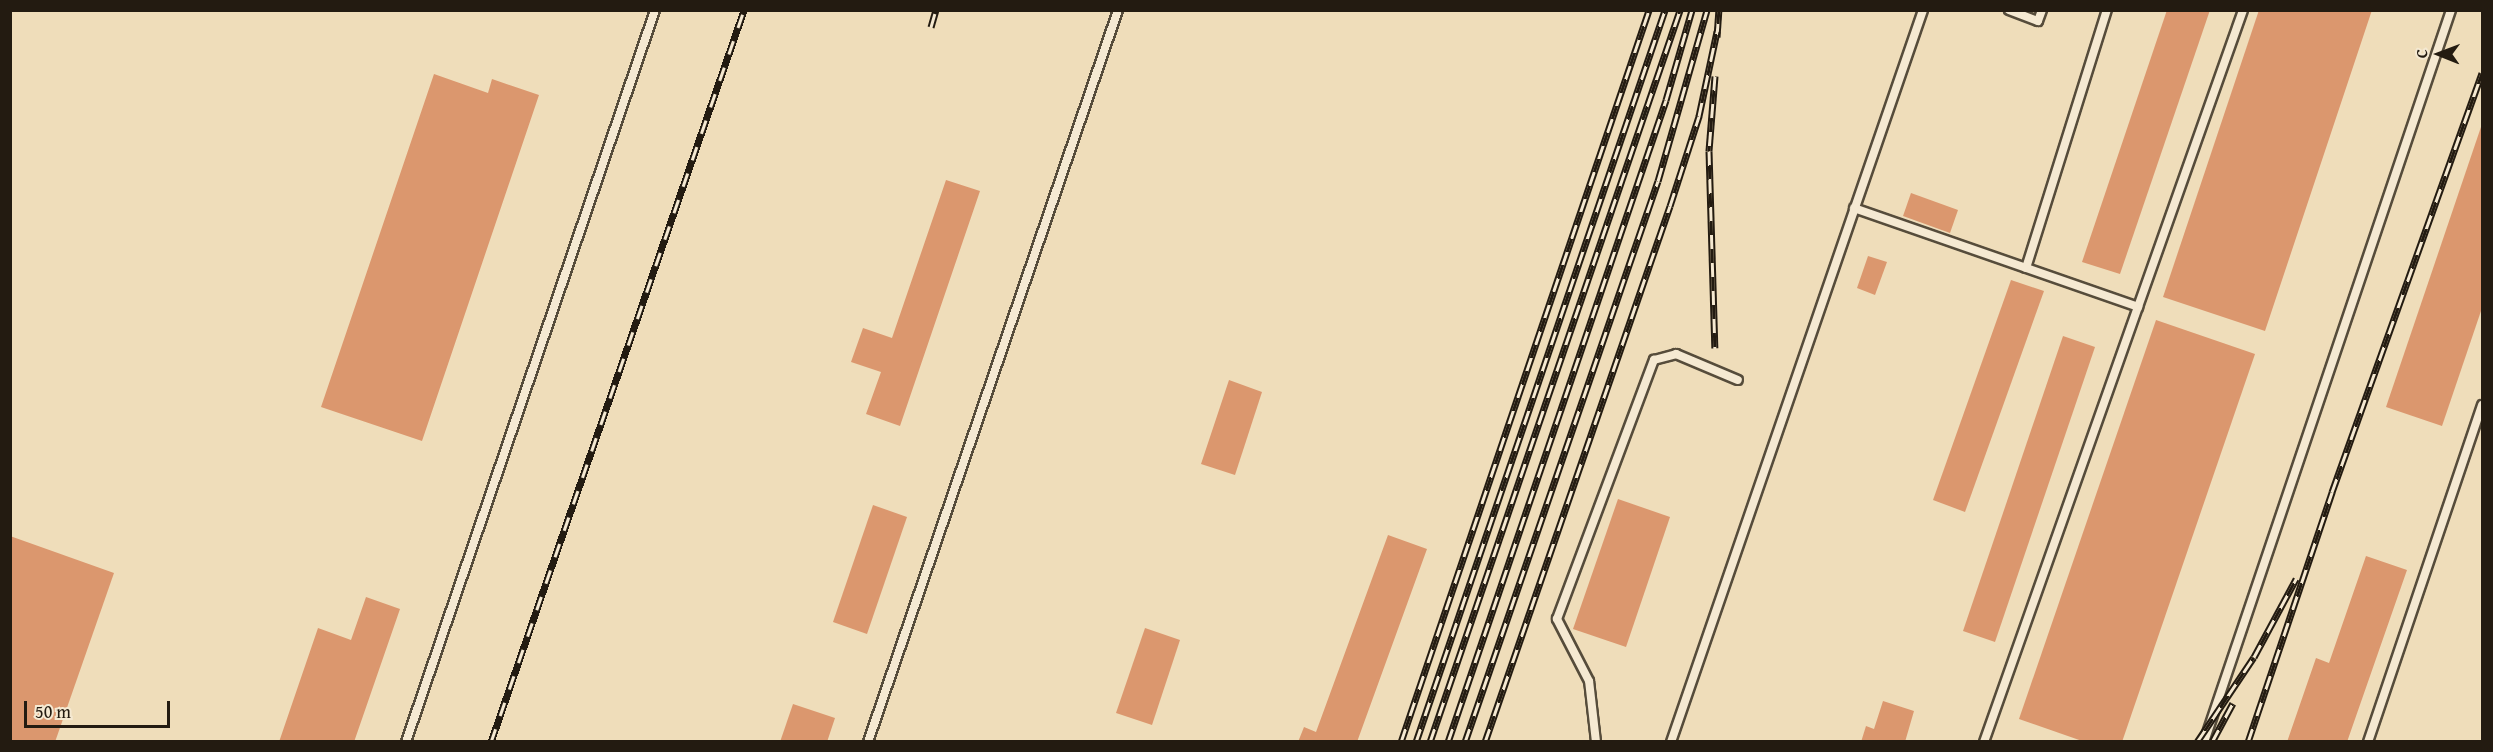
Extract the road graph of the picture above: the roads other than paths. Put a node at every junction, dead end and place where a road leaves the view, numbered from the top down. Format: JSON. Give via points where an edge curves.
{"nodes":[{"id":1,"x":655,"y":10,"type":"edge"},
{"id":2,"x":1118,"y":10,"type":"edge"},
{"id":3,"x":1923,"y":10,"type":"edge"},
{"id":4,"x":2009,"y":10,"type":"edge"},
{"id":5,"x":2042,"y":10,"type":"edge"},
{"id":6,"x":2107,"y":10,"type":"edge"},
{"id":7,"x":2243,"y":10,"type":"edge"},
{"id":8,"x":2451,"y":10,"type":"edge"},
{"id":9,"x":1854,"y":208,"type":"junction"},
{"id":10,"x":2026,"y":268,"type":"junction"},
{"id":11,"x":2138,"y":307,"type":"junction"},
{"id":12,"x":1738,"y":380,"type":"dead end"},
{"id":13,"x":2482,"y":405,"type":"edge"},
{"id":14,"x":406,"y":741,"type":"edge"},
{"id":15,"x":868,"y":741,"type":"edge"},
{"id":16,"x":1596,"y":741,"type":"edge"},
{"id":17,"x":1671,"y":741,"type":"edge"},
{"id":18,"x":1984,"y":741,"type":"edge"},
{"id":19,"x":2204,"y":741,"type":"edge"},
{"id":20,"x":2368,"y":741,"type":"edge"}],
"edges":[{"from":1,"to":14,"type":"lane"},
{"from":2,"to":15,"type":"lane"},
{"from":3,"to":9,"type":"lane"},
{"from":4,"to":5,"type":"lane","via":[[2038,21]]},
{"from":6,"to":10,"type":"lane"},
{"from":7,"to":11,"type":"lane"},
{"from":8,"to":19,"type":"lane"},
{"from":9,"to":10,"type":"lane"},
{"from":9,"to":17,"type":"lane"},
{"from":10,"to":11,"type":"lane"},
{"from":11,"to":18,"type":"lane"},
{"from":12,"to":16,"type":"lane","via":[[1676,354],[1654,360],[1557,620],[1589,681]]},
{"from":13,"to":20,"type":"lane"}]}
